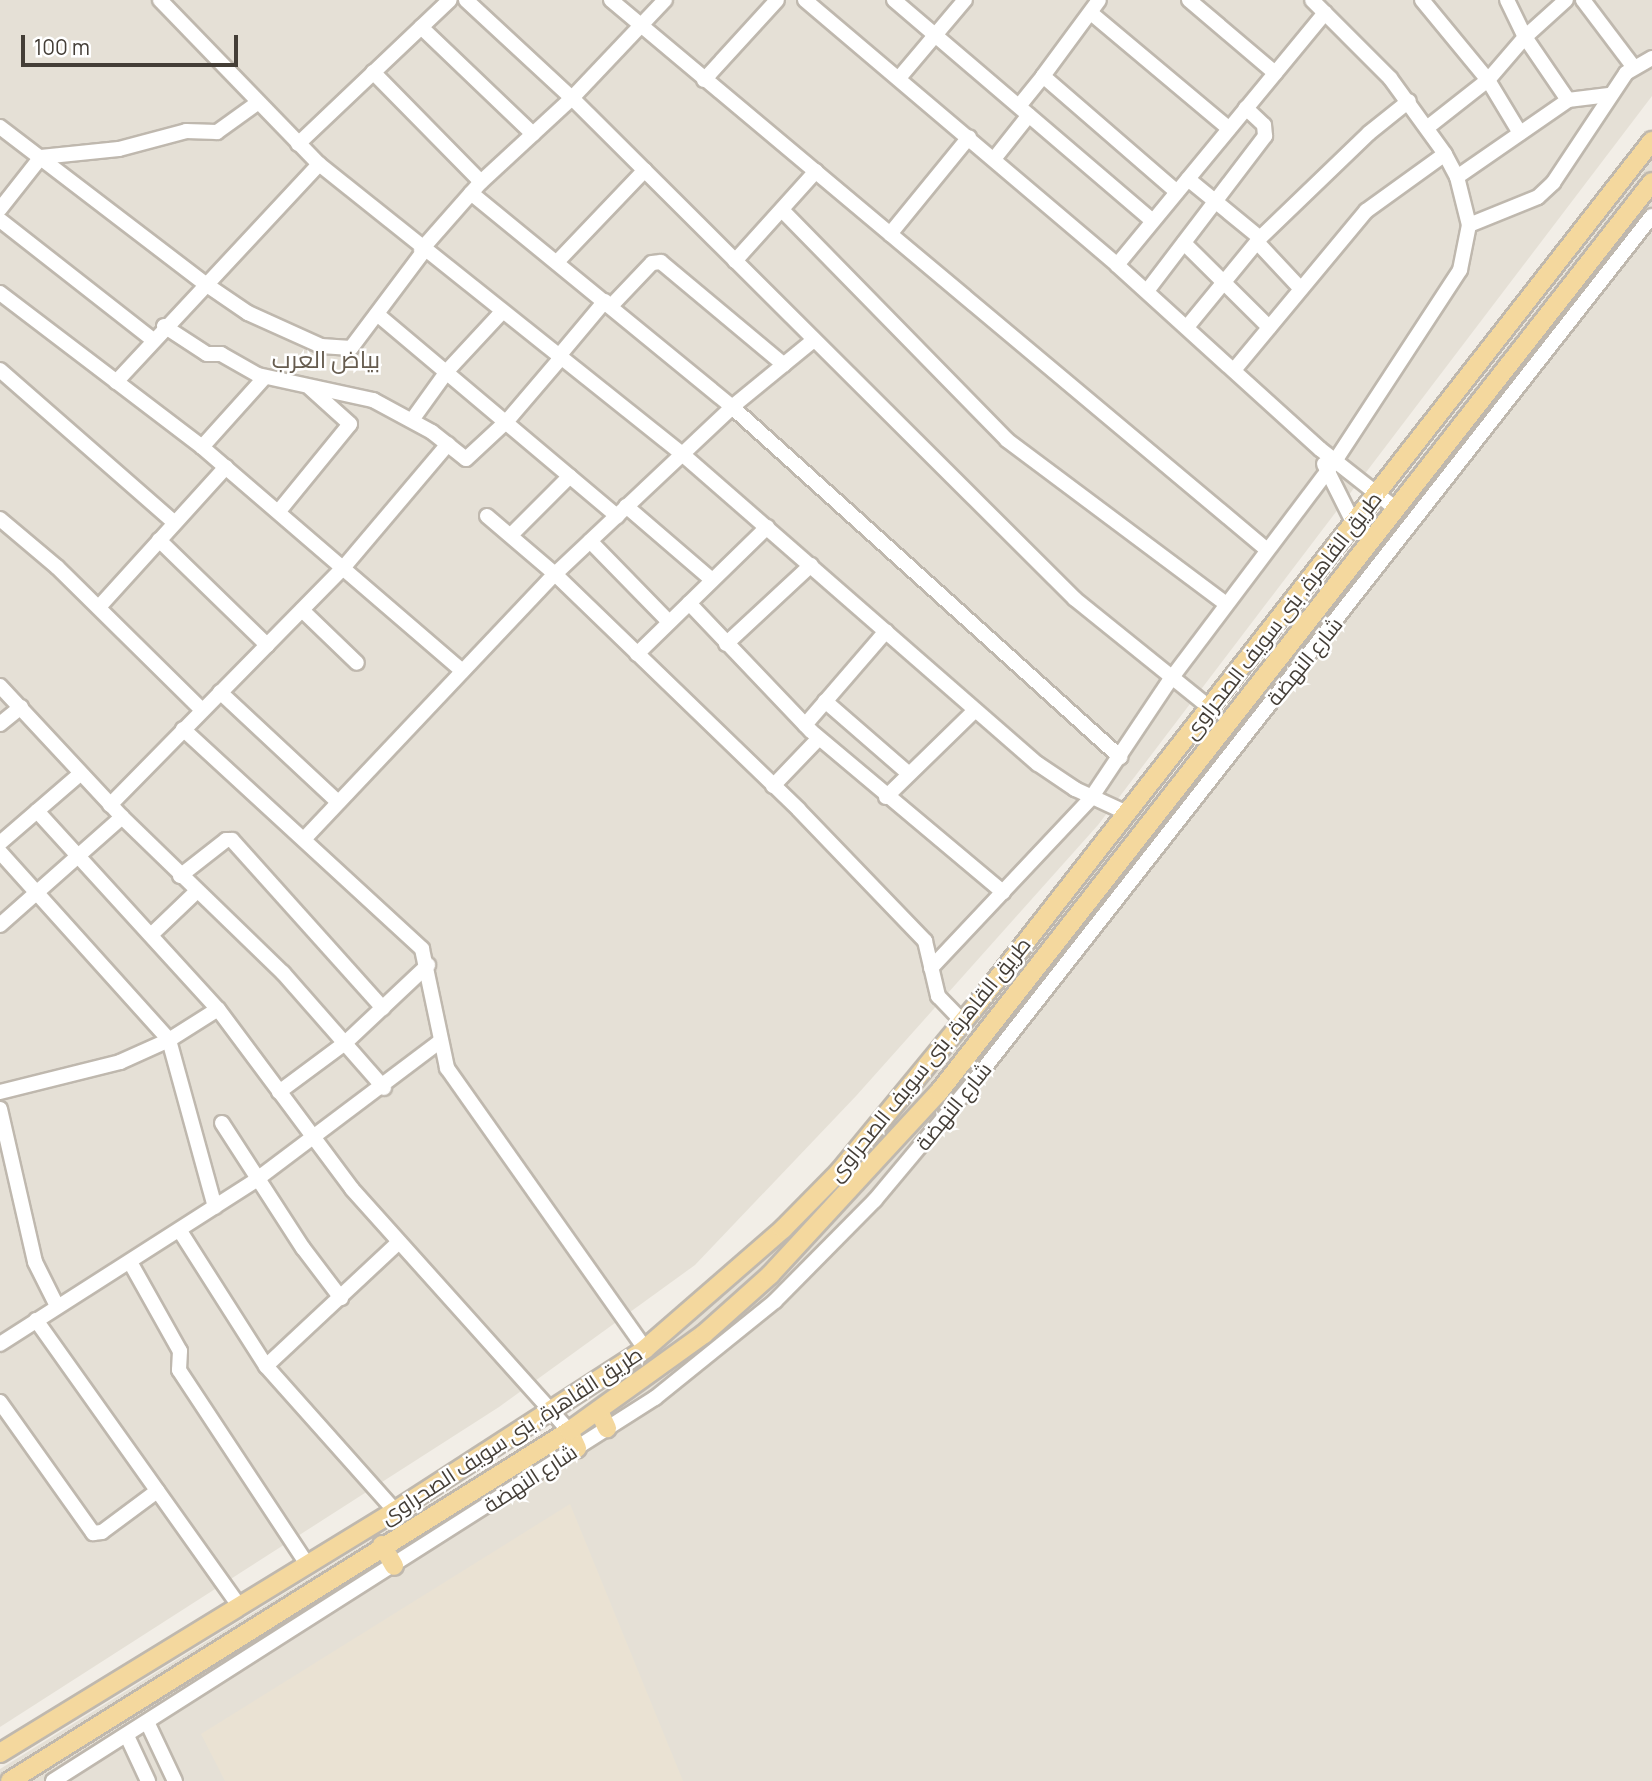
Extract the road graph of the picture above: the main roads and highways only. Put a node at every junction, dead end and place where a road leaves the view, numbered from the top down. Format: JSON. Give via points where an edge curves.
{"nodes":[{"id":1,"x":1652,"y":141,"type":"edge"},
{"id":2,"x":1652,"y":182,"type":"edge"},
{"id":3,"x":598,"y":1411,"type":"junction"},
{"id":4,"x":607,"y":1429,"type":"road end"},
{"id":5,"x":569,"y":1431,"type":"junction"},
{"id":6,"x":578,"y":1448,"type":"road end"},
{"id":7,"x":382,"y":1545,"type":"junction"},
{"id":8,"x":394,"y":1566,"type":"road end"},
{"id":9,"x":0,"y":1753,"type":"edge"},
{"id":10,"x":10,"y":1781,"type":"edge"}],
"edges":[{"from":1,"to":9,"type":"main road","name":"طريق القاهرة, بنى سويف الصحراوى","via":[[963,1022],[839,1172],[783,1229],[645,1349],[395,1511]]},
{"from":2,"to":3,"type":"main road","name":"طريق القاهرة, بنى سويف الصحراوى","via":[[892,1147],[770,1275],[704,1334]]},
{"from":3,"to":4,"type":"main road"},
{"from":3,"to":5,"type":"main road","name":"طريق القاهرة, بنى سويف الصحراوى"},
{"from":5,"to":6,"type":"main road"},
{"from":5,"to":7,"type":"main road","name":"طريق القاهرة, بنى سويف الصحراوى"},
{"from":7,"to":8,"type":"main road"},
{"from":7,"to":10,"type":"main road","name":"طريق القاهرة, بنى سويف الصحراوى"}]}
